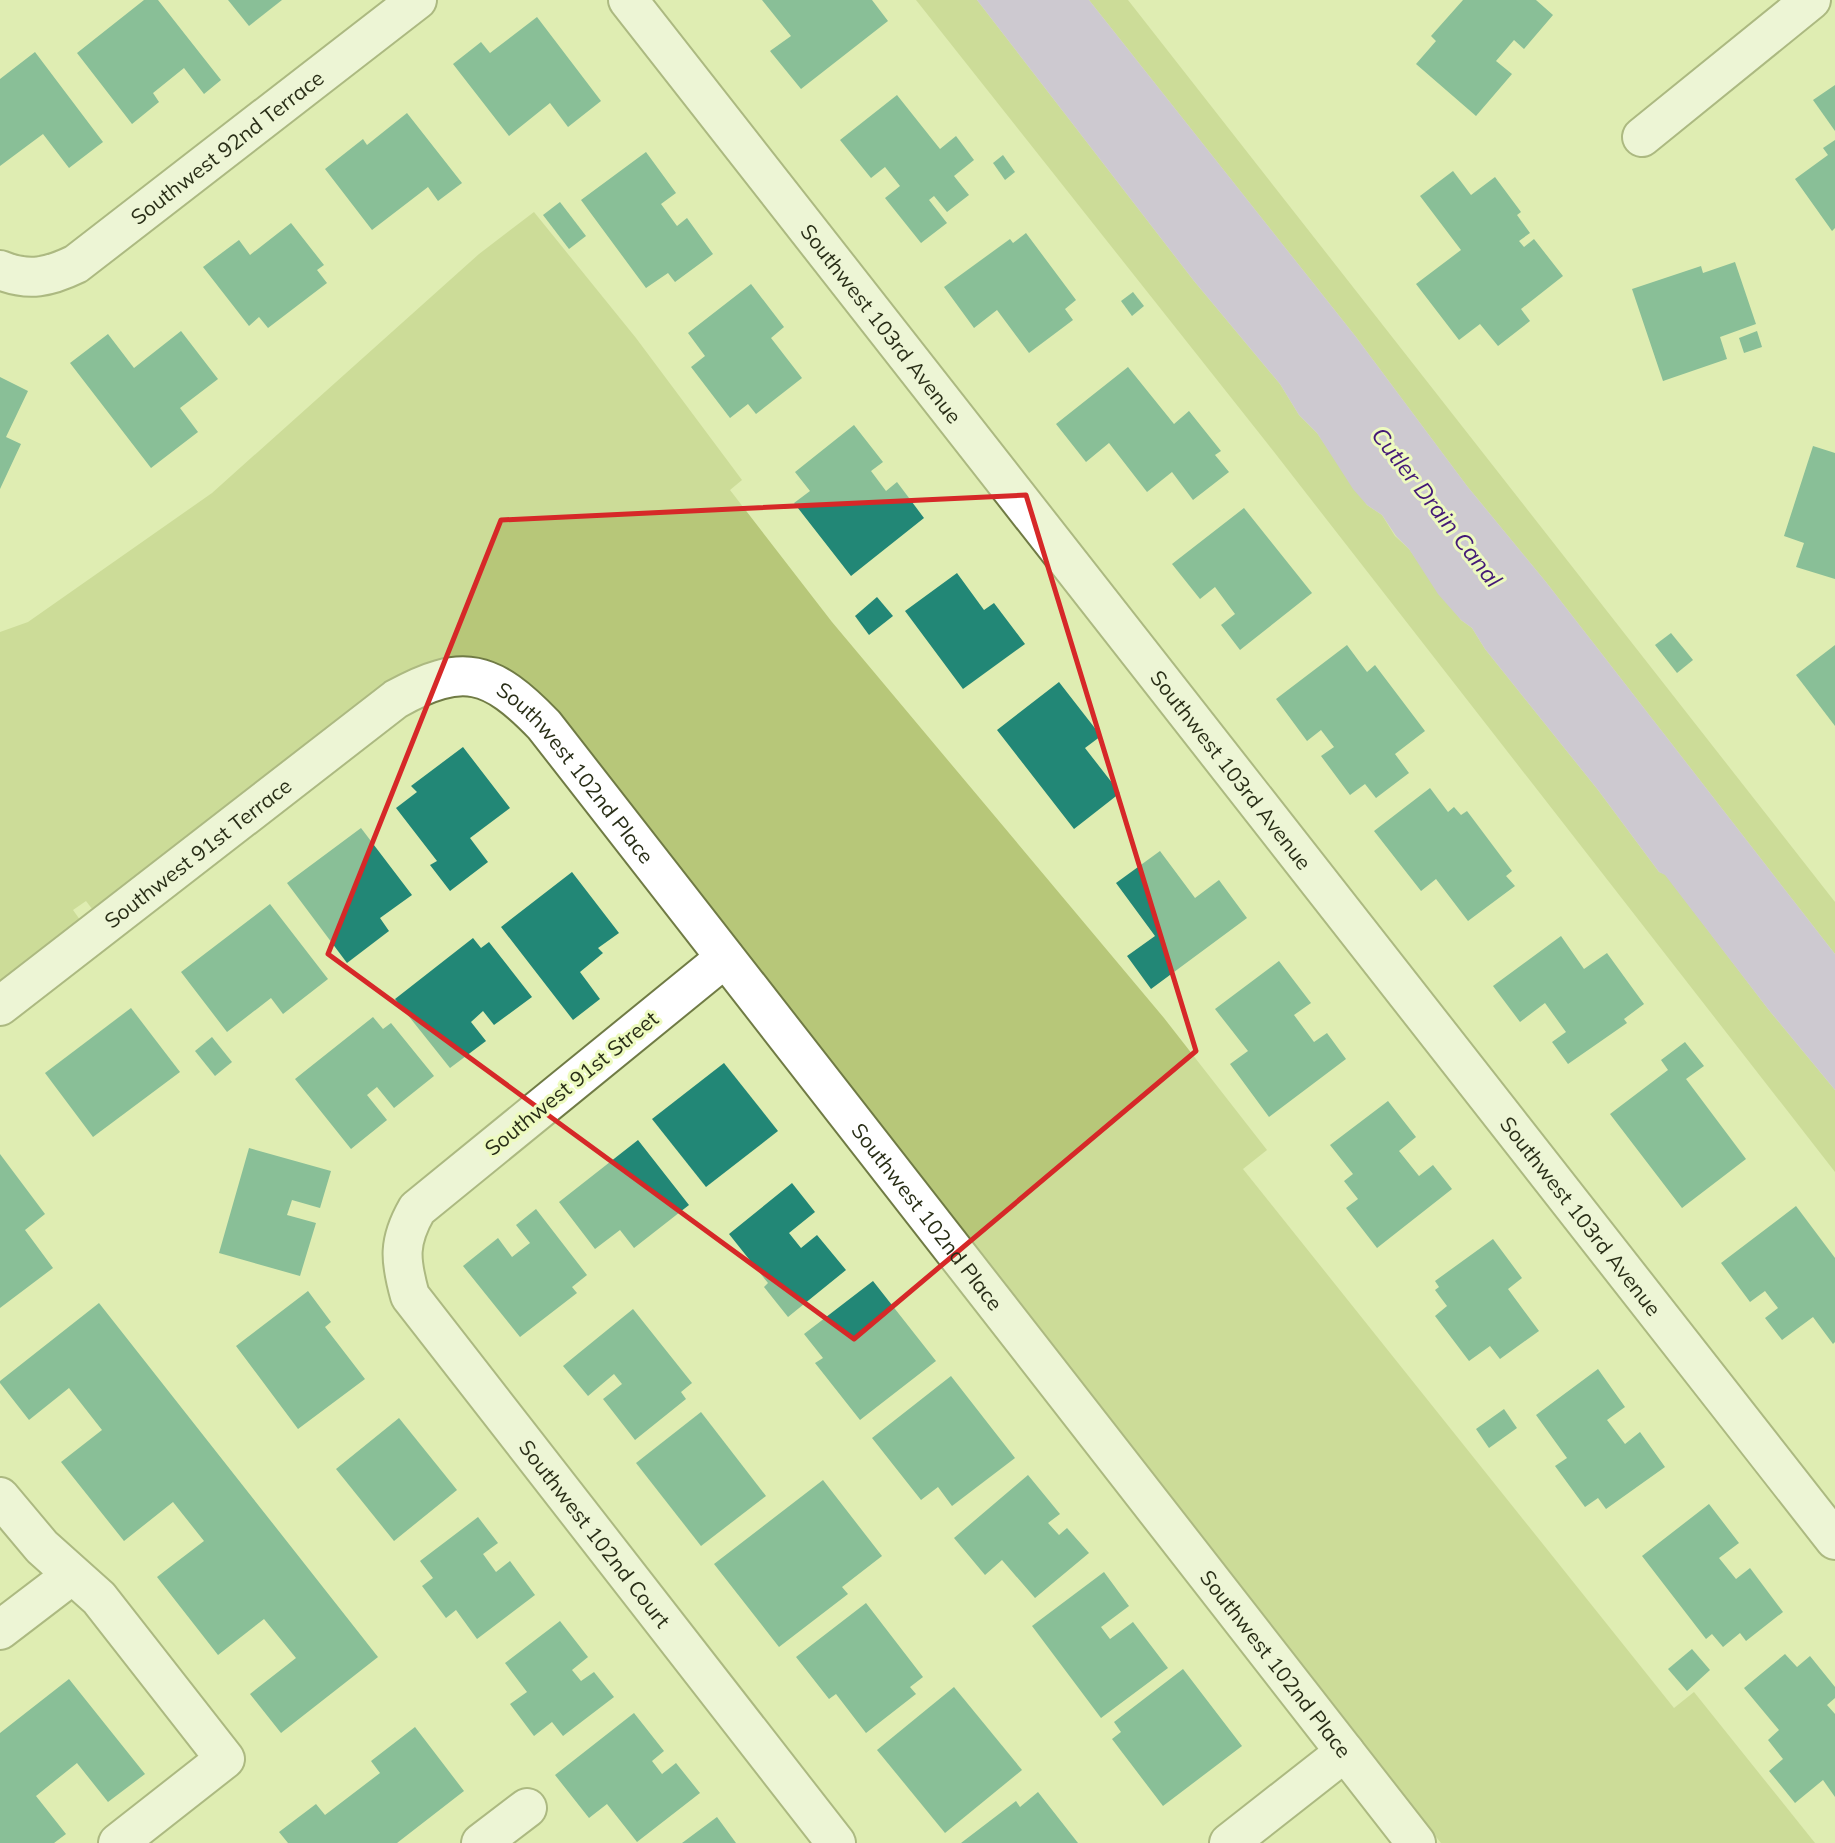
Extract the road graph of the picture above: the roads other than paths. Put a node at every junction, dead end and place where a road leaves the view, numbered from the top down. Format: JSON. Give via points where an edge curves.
{"nodes":[{"id":1,"x":417,"y":0,"type":"edge"},
{"id":2,"x":628,"y":0,"type":"edge"},
{"id":3,"x":1811,"y":0,"type":"edge"},
{"id":4,"x":1642,"y":138,"type":"dead end"},
{"id":5,"x":14,"y":274,"type":"edge"},
{"id":6,"x":396,"y":699,"type":"joint"},
{"id":7,"x":725,"y":958,"type":"junction"},
{"id":8,"x":0,"y":1006,"type":"edge"},
{"id":9,"x":417,"y":1209,"type":"joint"},
{"id":10,"x":0,"y":1497,"type":"edge"},
{"id":11,"x":1835,"y":1540,"type":"edge"},
{"id":12,"x":72,"y":1575,"type":"junction"},
{"id":13,"x":0,"y":1630,"type":"edge"},
{"id":14,"x":1345,"y":1752,"type":"junction"},
{"id":15,"x":527,"y":1808,"type":"dead end"},
{"id":16,"x":118,"y":1843,"type":"edge"},
{"id":17,"x":481,"y":1843,"type":"edge"},
{"id":18,"x":836,"y":1843,"type":"edge"},
{"id":19,"x":1229,"y":1843,"type":"edge"},
{"id":20,"x":1416,"y":1843,"type":"edge"}],
"edges":[{"from":1,"to":5,"type":"street","name":"Southwest 92nd Terrace","via":[[91,255],[61,271]]},
{"from":2,"to":11,"type":"street","name":"Southwest 103rd Avenue"},
{"from":3,"to":4,"type":"street"},
{"from":6,"to":7,"type":"street","name":"Southwest 102nd Place","via":[[425,683],[455,676],[484,680],[513,696],[544,725]]},
{"from":6,"to":8,"type":"street","name":"Southwest 91st Terrace"},
{"from":7,"to":9,"type":"street","name":"Southwest 91st Street"},
{"from":7,"to":14,"type":"street","name":"Southwest 102nd Place"},
{"from":9,"to":18,"type":"street","name":"Southwest 102nd Court","via":[[401,1252],[410,1296]]},
{"from":10,"to":12,"type":"street","via":[[42,1548]]},
{"from":12,"to":13,"type":"street"},
{"from":12,"to":16,"type":"street","via":[[99,1598],[225,1759]]},
{"from":14,"to":19,"type":"street"},
{"from":14,"to":20,"type":"street","name":"Southwest 102nd Place"},
{"from":15,"to":17,"type":"street"}]}
